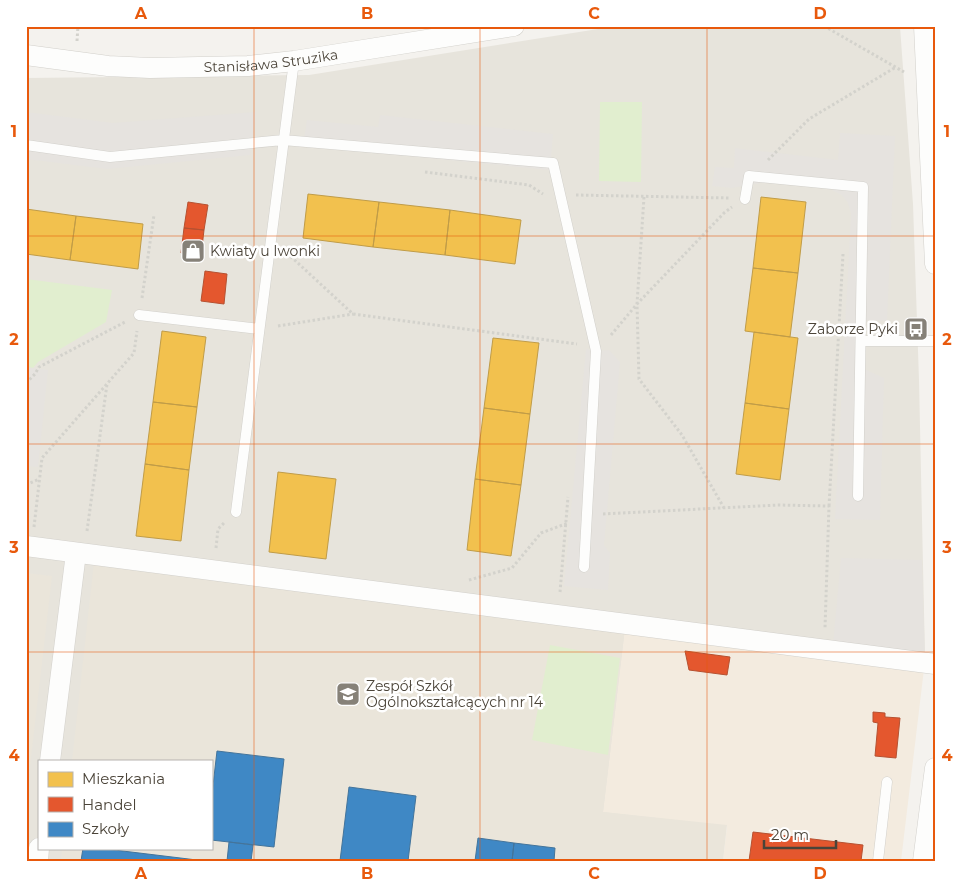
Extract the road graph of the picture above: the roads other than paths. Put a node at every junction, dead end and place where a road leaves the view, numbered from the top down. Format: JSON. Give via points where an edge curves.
{"nodes":[{"id":1,"x":514,"y":26,"type":"edge"},
{"id":2,"x":924,"y":26,"type":"edge"},
{"id":3,"x":26,"y":55,"type":"edge"},
{"id":4,"x":294,"y":61,"type":"junction"},
{"id":5,"x":283,"y":140,"type":"junction"},
{"id":6,"x":26,"y":145,"type":"edge"},
{"id":7,"x":933,"y":176,"type":"edge"},
{"id":8,"x":745,"y":198,"type":"road end"},
{"id":9,"x":935,"y":264,"type":"edge"},
{"id":10,"x":139,"y":315,"type":"road end"},
{"id":11,"x":259,"y":329,"type":"junction"},
{"id":12,"x":861,"y":341,"type":"junction"},
{"id":13,"x":935,"y":341,"type":"edge"},
{"id":14,"x":858,"y":496,"type":"dead end"},
{"id":15,"x":236,"y":512,"type":"road end"},
{"id":16,"x":29,"y":547,"type":"edge"},
{"id":17,"x":80,"y":554,"type":"junction"},
{"id":18,"x":584,"y":568,"type":"dead end"},
{"id":19,"x":935,"y":664,"type":"edge"},
{"id":20,"x":50,"y":760,"type":"edge"},
{"id":21,"x":935,"y":768,"type":"edge"},
{"id":22,"x":887,"y":782,"type":"dead end"},
{"id":23,"x":878,"y":861,"type":"edge"},
{"id":24,"x":924,"y":861,"type":"edge"}],
"edges":[{"from":1,"to":4,"type":"street","name":"Stanisława Struzika"},
{"from":2,"to":7,"type":"street"},
{"from":3,"to":4,"type":"street","name":"Stanisława Struzika","via":[[150,68],[248,66]]},
{"from":4,"to":5,"type":"lane"},
{"from":5,"to":6,"type":"lane","via":[[110,156]]},
{"from":5,"to":11,"type":"lane"},
{"from":5,"to":18,"type":"lane","via":[[553,163],[596,351]]},
{"from":7,"to":9,"type":"street"},
{"from":8,"to":12,"type":"lane","via":[[750,176],[863,187]]},
{"from":10,"to":11,"type":"lane"},
{"from":11,"to":15,"type":"lane"},
{"from":12,"to":13,"type":"lane"},
{"from":12,"to":14,"type":"lane"},
{"from":16,"to":17,"type":"street"},
{"from":17,"to":19,"type":"street"},
{"from":17,"to":20,"type":"street"},
{"from":21,"to":24,"type":"street"},
{"from":22,"to":23,"type":"lane"}]}
